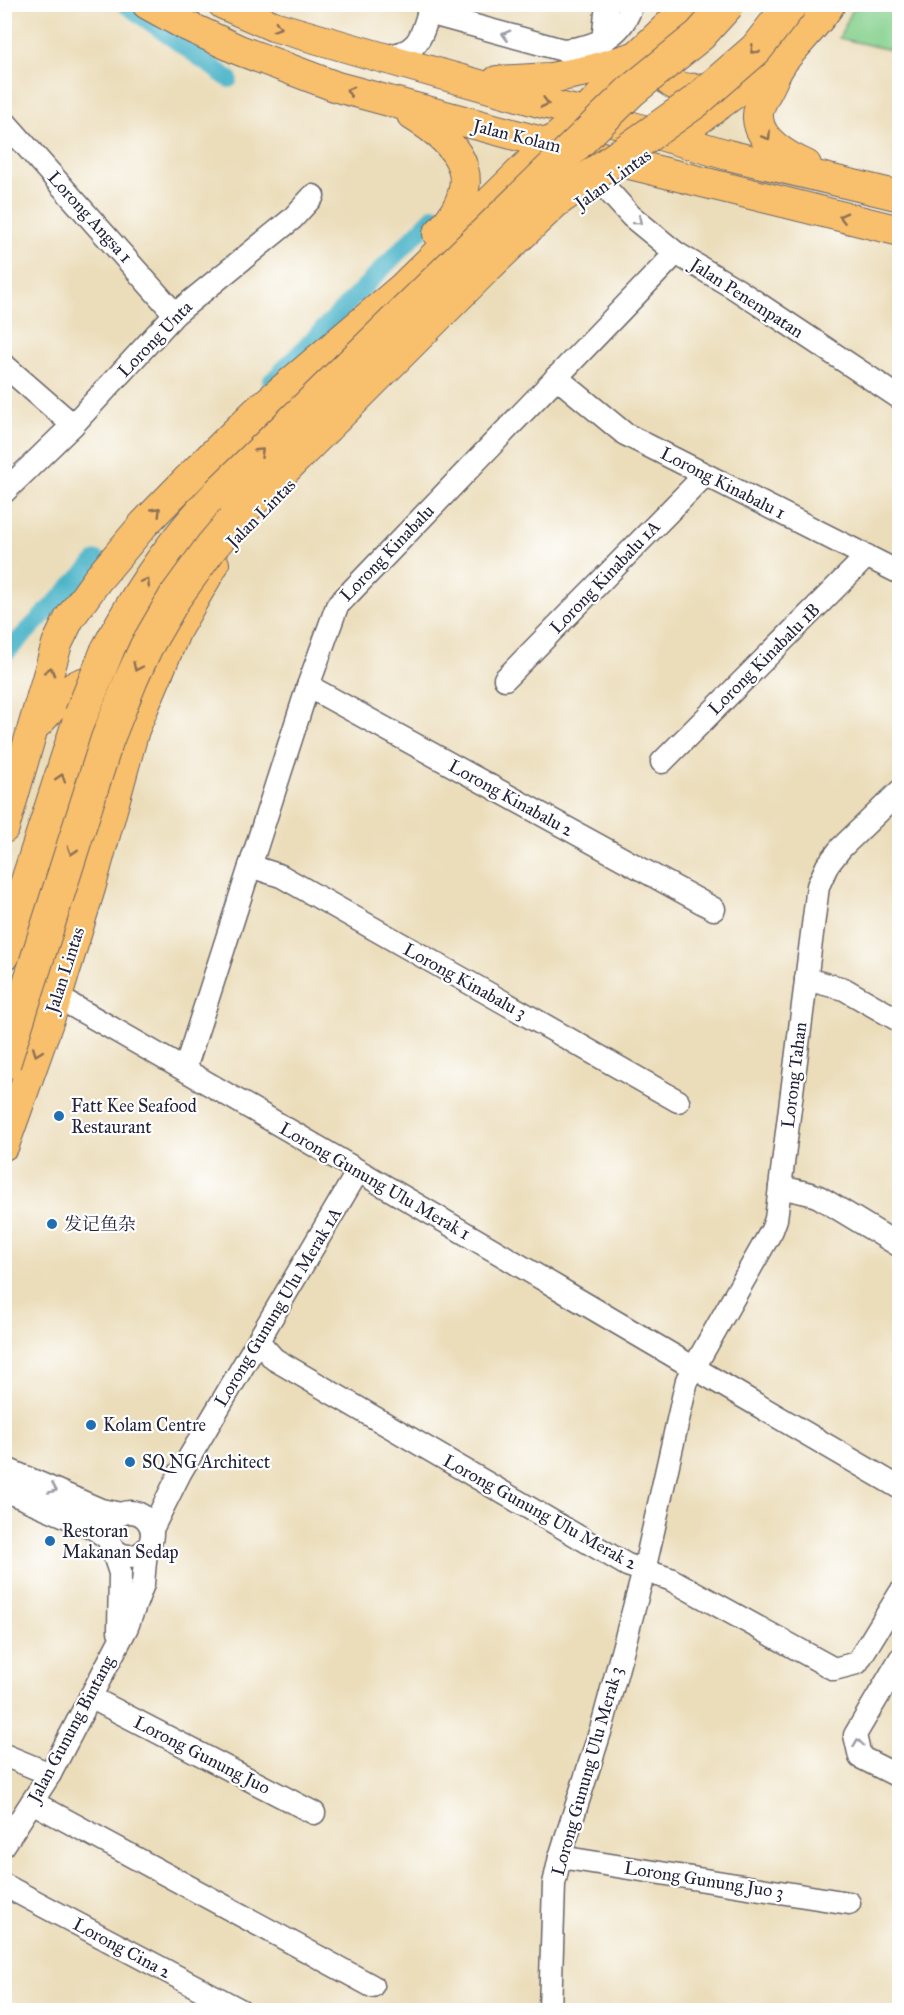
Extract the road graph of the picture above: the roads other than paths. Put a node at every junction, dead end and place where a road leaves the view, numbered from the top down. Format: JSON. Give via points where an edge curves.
{"nodes":[{"id":1,"x":147,"y":4,"type":"edge"},
{"id":2,"x":223,"y":4,"type":"edge"},
{"id":3,"x":607,"y":4,"type":"edge"},
{"id":4,"x":632,"y":4,"type":"edge"},
{"id":5,"x":692,"y":4,"type":"edge"},
{"id":6,"x":728,"y":4,"type":"edge"},
{"id":7,"x":791,"y":4,"type":"edge"},
{"id":8,"x":830,"y":4,"type":"edge"},
{"id":9,"x":430,"y":9,"type":"edge"},
{"id":10,"x":603,"y":41,"type":"junction"},
{"id":11,"x":376,"y":56,"type":"junction"},
{"id":12,"x":637,"y":56,"type":"junction"},
{"id":13,"x":781,"y":64,"type":"junction"},
{"id":14,"x":753,"y":80,"type":"junction"},
{"id":15,"x":472,"y":82,"type":"junction"},
{"id":16,"x":393,"y":103,"type":"junction"},
{"id":17,"x":585,"y":113,"type":"junction"},
{"id":18,"x":459,"y":121,"type":"junction"},
{"id":19,"x":6,"y":125,"type":"edge"},
{"id":20,"x":671,"y":139,"type":"junction"},
{"id":21,"x":549,"y":144,"type":"junction"},
{"id":22,"x":750,"y":160,"type":"junction"},
{"id":23,"x":631,"y":165,"type":"junction"},
{"id":24,"x":848,"y":183,"type":"junction"},
{"id":25,"x":604,"y":186,"type":"junction"},
{"id":26,"x":313,"y":196,"type":"dead end"},
{"id":27,"x":900,"y":196,"type":"edge"},
{"id":28,"x":790,"y":204,"type":"junction"},
{"id":29,"x":476,"y":215,"type":"junction"},
{"id":30,"x":900,"y":231,"type":"edge"},
{"id":31,"x":676,"y":253,"type":"junction"},
{"id":32,"x":176,"y":314,"type":"junction"},
{"id":33,"x":4,"y":365,"type":"edge"},
{"id":34,"x":556,"y":377,"type":"junction"},
{"id":35,"x":900,"y":398,"type":"edge"},
{"id":36,"x":256,"y":412,"type":"junction"},
{"id":37,"x":73,"y":425,"type":"junction"},
{"id":38,"x":705,"y":475,"type":"junction"},
{"id":39,"x":4,"y":492,"type":"edge"},
{"id":40,"x":867,"y":556,"type":"junction"},
{"id":41,"x":900,"y":573,"type":"edge"},
{"id":42,"x":505,"y":680,"type":"dead end"},
{"id":43,"x":308,"y":686,"type":"junction"},
{"id":44,"x":33,"y":728,"type":"junction"},
{"id":45,"x":662,"y":762,"type":"dead end"},
{"id":46,"x":123,"y":774,"type":"junction"},
{"id":47,"x":900,"y":790,"type":"edge"},
{"id":48,"x":4,"y":828,"type":"edge"},
{"id":49,"x":250,"y":866,"type":"junction"},
{"id":50,"x":714,"y":909,"type":"dead end"},
{"id":51,"x":4,"y":954,"type":"edge"},
{"id":52,"x":806,"y":979,"type":"junction"},
{"id":53,"x":57,"y":997,"type":"junction"},
{"id":54,"x":900,"y":1022,"type":"edge"},
{"id":55,"x":4,"y":1063,"type":"edge"},
{"id":56,"x":184,"y":1069,"type":"junction"},
{"id":57,"x":678,"y":1101,"type":"dead end"},
{"id":58,"x":4,"y":1145,"type":"edge"},
{"id":59,"x":358,"y":1171,"type":"junction"},
{"id":60,"x":780,"y":1187,"type":"junction"},
{"id":61,"x":900,"y":1246,"type":"edge"},
{"id":62,"x":258,"y":1341,"type":"junction"},
{"id":63,"x":692,"y":1368,"type":"junction"},
{"id":64,"x":4,"y":1468,"type":"edge"},
{"id":65,"x":180,"y":1473,"type":"junction"},
{"id":66,"x":900,"y":1488,"type":"edge"},
{"id":67,"x":4,"y":1490,"type":"edge"},
{"id":68,"x":128,"y":1513,"type":"junction"},
{"id":69,"x":149,"y":1539,"type":"junction"},
{"id":70,"x":110,"y":1542,"type":"junction"},
{"id":71,"x":644,"y":1571,"type":"junction"},
{"id":72,"x":899,"y":1594,"type":"edge"},
{"id":73,"x":118,"y":1642,"type":"junction"},
{"id":74,"x":900,"y":1659,"type":"edge"},
{"id":75,"x":90,"y":1696,"type":"junction"},
{"id":76,"x":4,"y":1755,"type":"edge"},
{"id":77,"x":50,"y":1774,"type":"junction"},
{"id":78,"x":900,"y":1777,"type":"edge"},
{"id":79,"x":32,"y":1802,"type":"junction"},
{"id":80,"x":314,"y":1813,"type":"dead end"},
{"id":81,"x":4,"y":1845,"type":"edge"},
{"id":82,"x":560,"y":1857,"type":"junction"},
{"id":83,"x":4,"y":1885,"type":"edge"},
{"id":84,"x":849,"y":1903,"type":"dead end"},
{"id":85,"x":372,"y":1986,"type":"dead end"},
{"id":86,"x":240,"y":2010,"type":"edge"},
{"id":87,"x":550,"y":2010,"type":"edge"}],
"edges":[{"from":16,"to":1,"type":"main road","name":"Jalan Kolam","one_way":true,"via":[[238,50]]},
{"from":2,"to":11,"type":"main road","one_way":true,"via":[[273,26]]},
{"from":3,"to":10,"type":"street"},
{"from":4,"to":10,"type":"street","via":[[622,26]]},
{"from":5,"to":12,"type":"main road"},
{"from":5,"to":14,"type":"main road","via":[[661,55],[661,67],[668,80],[685,88]]},
{"from":51,"to":6,"type":"highway","one_way":true,"bridge":true,"via":[[90,693],[120,626],[165,555],[219,493],[631,91],[700,34]]},
{"from":7,"to":55,"type":"highway","name":"Jalan Lintas","one_way":true,"bridge":true,"via":[[756,49],[695,102],[554,202],[248,505],[212,546],[175,597],[146,647],[107,740]]},
{"from":8,"to":13,"type":"main road"},
{"from":10,"to":9,"type":"street","one_way":true,"via":[[563,50]]},
{"from":9,"to":11,"type":"street","via":[[418,43],[410,51]]},
{"from":11,"to":15,"type":"main road"},
{"from":12,"to":15,"type":"main road","via":[[551,78]]},
{"from":12,"to":17,"type":"main road"},
{"from":13,"to":14,"type":"main road","name":"Jalan Lintas"},
{"from":13,"to":24,"type":"main road","one_way":true,"via":[[762,100],[758,118],[763,132],[791,159]]},
{"from":14,"to":20,"type":"main road","name":"Jalan Lintas"},
{"from":15,"to":17,"type":"main road","one_way":true},
{"from":16,"to":18,"type":"main road","name":"Jalan Kolam"},
{"from":16,"to":36,"type":"main road","via":[[430,125],[452,146],[462,160],[463,198],[450,222],[308,355]]},
{"from":17,"to":20,"type":"main road"},
{"from":17,"to":21,"type":"main road"},
{"from":18,"to":21,"type":"main road","name":"Jalan Kolam"},
{"from":18,"to":29,"type":"main road","via":[[476,147],[485,173]]},
{"from":19,"to":32,"type":"street","name":"Lorong Angsa 1"},
{"from":20,"to":22,"type":"main road"},
{"from":20,"to":23,"type":"main road","name":"Jalan Lintas"},
{"from":21,"to":23,"type":"main road","name":"Jalan Kolam"},
{"from":21,"to":29,"type":"main road"},
{"from":22,"to":24,"type":"main road"},
{"from":22,"to":28,"type":"main road","via":[[738,167],[744,181]]},
{"from":23,"to":25,"type":"main road","name":"Jalan Lintas"},
{"from":23,"to":28,"type":"main road","name":"Jalan Kolam"},
{"from":24,"to":27,"type":"main road"},
{"from":25,"to":31,"type":"street","name":"Jalan Penempatan","one_way":true,"via":[[631,216]]},
{"from":25,"to":46,"type":"main road","name":"Jalan Lintas","via":[[546,228],[220,555],[176,630],[134,730]]},
{"from":26,"to":32,"type":"street","name":"Lorong Unta","via":[[292,219]]},
{"from":30,"to":28,"type":"main road","name":"Jalan Kolam","one_way":true},
{"from":29,"to":36,"type":"main road","via":[[402,288]]},
{"from":31,"to":34,"type":"street","name":"Lorong Kinabalu"},
{"from":31,"to":35,"type":"street","name":"Jalan Penempatan"},
{"from":32,"to":37,"type":"street","name":"Lorong Unta"},
{"from":33,"to":37,"type":"street"},
{"from":34,"to":38,"type":"street","name":"Lorong Kinabalu 1","via":[[625,434]]},
{"from":34,"to":43,"type":"street","name":"Lorong Kinabalu","via":[[337,606]]},
{"from":44,"to":36,"type":"main road","one_way":true,"via":[[57,644],[81,601],[144,524]]},
{"from":37,"to":39,"type":"street","name":"Lorong Unta"},
{"from":38,"to":40,"type":"street","name":"Lorong Kinabalu 1"},
{"from":38,"to":42,"type":"street","name":"Lorong Kinabalu 1A"},
{"from":40,"to":41,"type":"street","name":"Lorong Kinabalu 1"},
{"from":40,"to":45,"type":"street","name":"Lorong Kinabalu 1B"},
{"from":43,"to":49,"type":"street","name":"Lorong Kinabalu"},
{"from":43,"to":50,"type":"street","name":"Lorong Kinabalu 2"},
{"from":44,"to":46,"type":"main road","via":[[75,685],[104,684],[122,702],[126,717]]},
{"from":44,"to":48,"type":"main road"},
{"from":46,"to":53,"type":"main road","name":"Jalan Lintas"},
{"from":47,"to":52,"type":"street","name":"Lorong Tahan","via":[[827,866],[818,886]]},
{"from":49,"to":56,"type":"street","name":"Lorong Kinabalu"},
{"from":49,"to":57,"type":"street","name":"Lorong Kinabalu 3","via":[[281,876]]},
{"from":52,"to":54,"type":"street","via":[[844,988]]},
{"from":52,"to":60,"type":"street","name":"Lorong Tahan"},
{"from":53,"to":56,"type":"street","name":"Lorong Gunung Ulu Merak 1"},
{"from":53,"to":58,"type":"main road","name":"Jalan Lintas","one_way":true},
{"from":56,"to":59,"type":"street","name":"Lorong Gunung Ulu Merak 1"},
{"from":59,"to":62,"type":"street","name":"Lorong Gunung Ulu Merak 1A"},
{"from":59,"to":63,"type":"street","name":"Lorong Gunung Ulu Merak 1"},
{"from":60,"to":61,"type":"street","via":[[819,1197]]},
{"from":60,"to":63,"type":"street","name":"Lorong Tahan","via":[[772,1230]]},
{"from":62,"to":65,"type":"street","name":"Lorong Gunung Ulu Merak 1A"},
{"from":62,"to":71,"type":"street","name":"Lorong Gunung Ulu Merak 2","via":[[274,1359],[627,1565]]},
{"from":63,"to":66,"type":"street","name":"Lorong Gunung Ulu Merak 1"},
{"from":63,"to":71,"type":"street","name":"Lorong Gunung Ulu Merak 3"},
{"from":64,"to":68,"type":"street","one_way":true,"via":[[100,1510]]},
{"from":65,"to":68,"type":"street","name":"Lorong Gunung Ulu Merak 1A"},
{"from":65,"to":69,"type":"street","name":"Lorong Gunung Ulu Merak 1A"},
{"from":67,"to":70,"type":"street","via":[[93,1528]]},
{"from":68,"to":69,"type":"street","via":[[145,1518]]},
{"from":68,"to":70,"type":"street","via":[[112,1522]]},
{"from":69,"to":70,"type":"street","via":[[141,1554],[128,1556]]},
{"from":69,"to":73,"type":"street","name":"Jalan Gunung Bintang","via":[[143,1584]]},
{"from":70,"to":73,"type":"street","name":"Jalan Gunung Bintang","via":[[120,1573]]},
{"from":71,"to":72,"type":"street","name":"Lorong Gunung Ulu Merak 2","via":[[670,1579],[834,1669],[857,1663]]},
{"from":71,"to":82,"type":"street","name":"Lorong Gunung Ulu Merak 3","via":[[602,1726]]},
{"from":73,"to":75,"type":"street","name":"Jalan Gunung Bintang"},
{"from":78,"to":74,"type":"street","one_way":true,"via":[[860,1757],[855,1735]]},
{"from":75,"to":77,"type":"street","name":"Jalan Gunung Bintang"},
{"from":75,"to":80,"type":"street","name":"Lorong Gunung Juo"},
{"from":76,"to":77,"type":"street"},
{"from":77,"to":79,"type":"street","name":"Jalan Gunung Bintang"},
{"from":79,"to":81,"type":"street","name":"Jalan Gunung Bintang"},
{"from":79,"to":85,"type":"street"},
{"from":82,"to":84,"type":"street","name":"Lorong Gunung Juo 3"},
{"from":82,"to":87,"type":"street","name":"Lorong Gunung Ulu Merak 3","via":[[554,1884]]},
{"from":83,"to":86,"type":"street","name":"Lorong Cina 2"}]}
